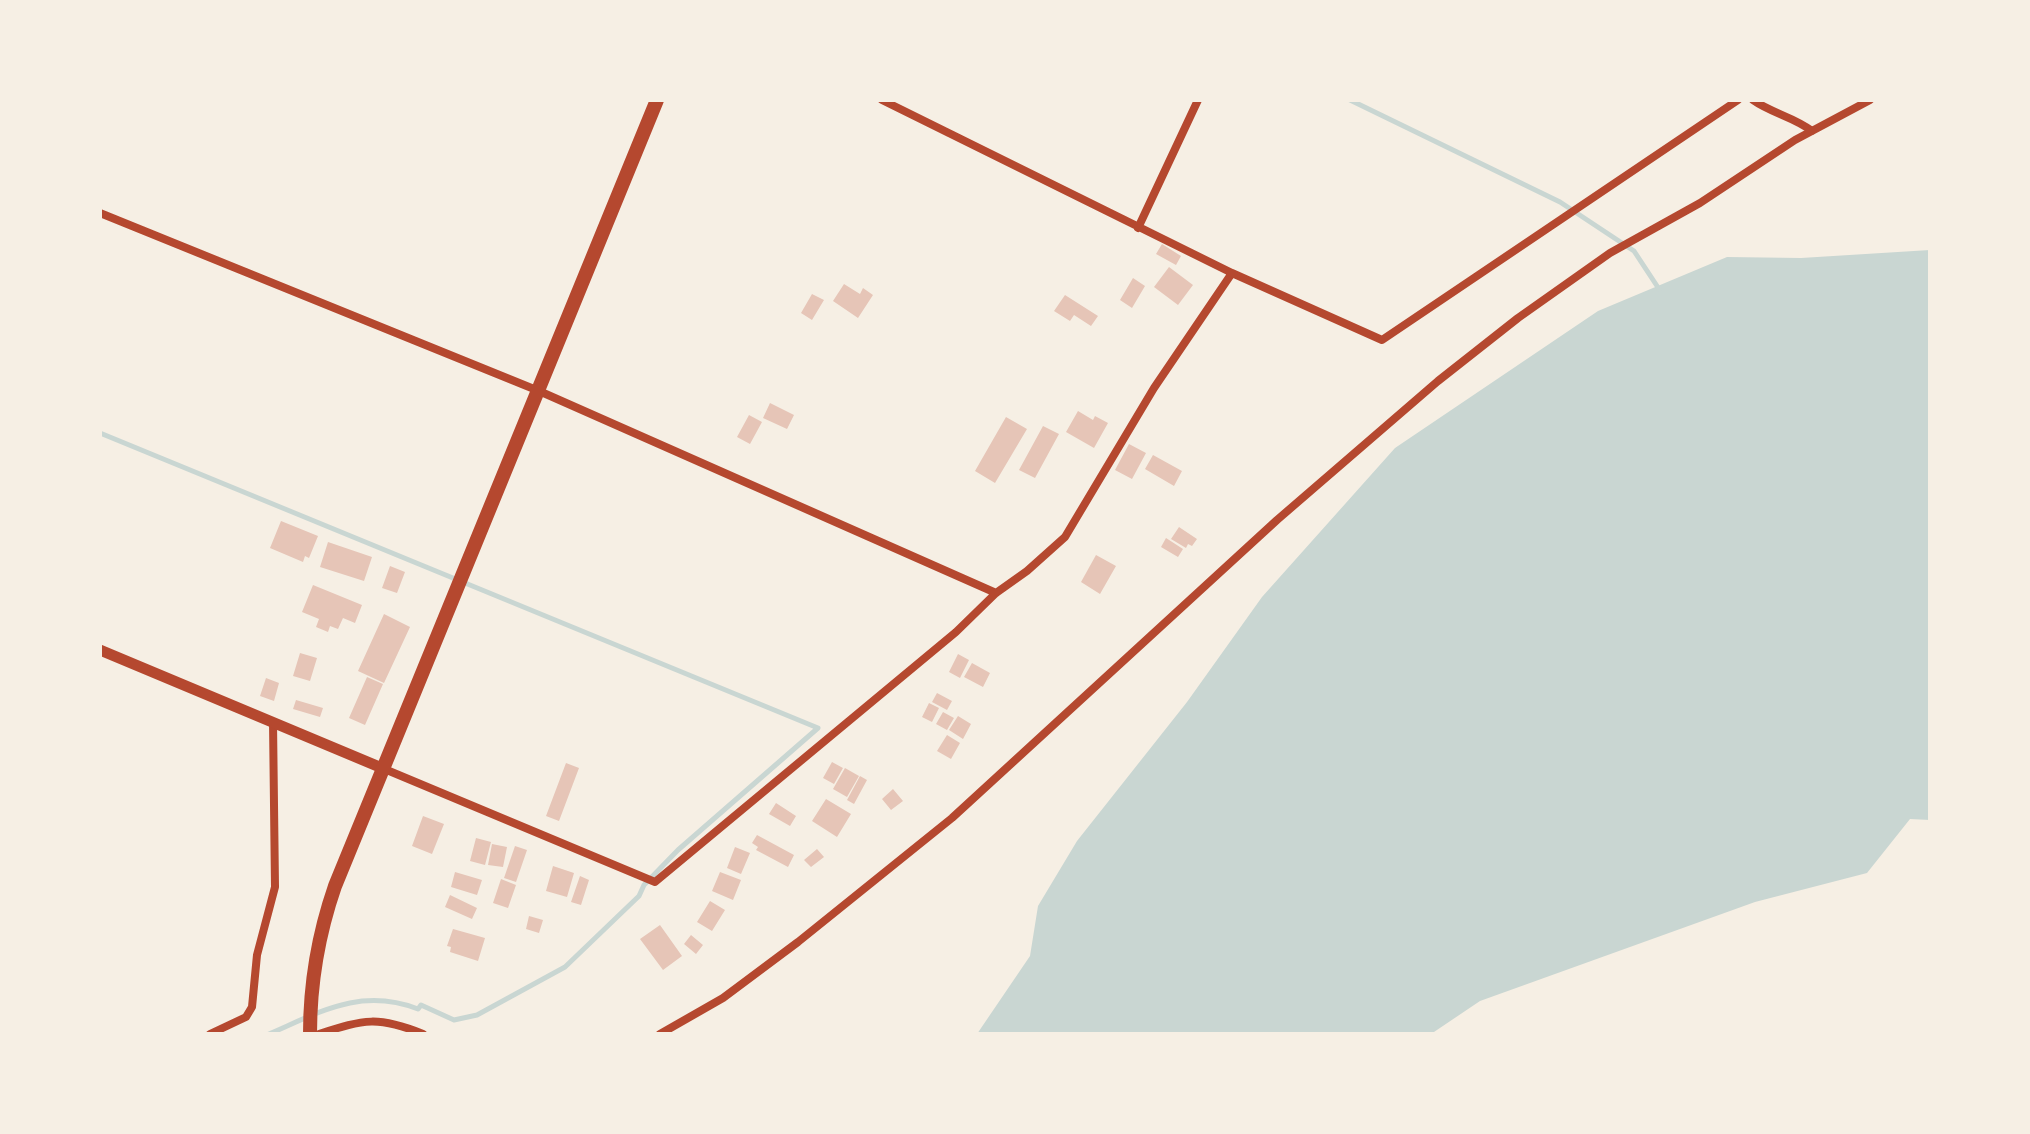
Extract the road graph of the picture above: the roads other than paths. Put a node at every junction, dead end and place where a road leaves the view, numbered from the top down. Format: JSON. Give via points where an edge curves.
{"nodes":[{"id":1,"x":657,"y":100,"type":"edge"},
{"id":2,"x":882,"y":100,"type":"edge"},
{"id":3,"x":1198,"y":100,"type":"edge"},
{"id":4,"x":1738,"y":100,"type":"edge"},
{"id":5,"x":1753,"y":100,"type":"edge"},
{"id":6,"x":1870,"y":100,"type":"edge"},
{"id":7,"x":1812,"y":131,"type":"junction"},
{"id":8,"x":100,"y":213,"type":"edge"},
{"id":9,"x":1138,"y":228,"type":"junction"},
{"id":10,"x":1232,"y":273,"type":"junction"},
{"id":11,"x":539,"y":391,"type":"junction"},
{"id":12,"x":996,"y":593,"type":"junction"},
{"id":13,"x":100,"y":650,"type":"edge"},
{"id":14,"x":273,"y":722,"type":"junction"},
{"id":15,"x":382,"y":768,"type":"junction"},
{"id":16,"x":210,"y":1034,"type":"edge"},
{"id":17,"x":310,"y":1034,"type":"edge"},
{"id":18,"x":319,"y":1034,"type":"edge"},
{"id":19,"x":423,"y":1034,"type":"edge"},
{"id":20,"x":660,"y":1034,"type":"edge"}],
"edges":[{"from":1,"to":11,"type":"highway"},
{"from":2,"to":9,"type":"street"},
{"from":3,"to":9,"type":"street"},
{"from":4,"to":10,"type":"street","via":[[1382,340]]},
{"from":5,"to":7,"type":"street"},
{"from":6,"to":7,"type":"street"},
{"from":7,"to":20,"type":"street","via":[[1610,253],[1495,336],[1277,520],[952,818],[735,989]]},
{"from":8,"to":11,"type":"street"},
{"from":9,"to":10,"type":"street"},
{"from":10,"to":12,"type":"street","via":[[1154,388],[1065,537]]},
{"from":11,"to":12,"type":"street"},
{"from":11,"to":15,"type":"highway"},
{"from":12,"to":15,"type":"street","via":[[655,882]]},
{"from":13,"to":14,"type":"street"},
{"from":14,"to":15,"type":"street"},
{"from":14,"to":16,"type":"street","via":[[275,887],[257,955],[252,1007],[246,1017]]},
{"from":15,"to":17,"type":"highway","via":[[324,919],[312,971]]},
{"from":18,"to":19,"type":"street","via":[[354,1022],[391,1021]]}]}
